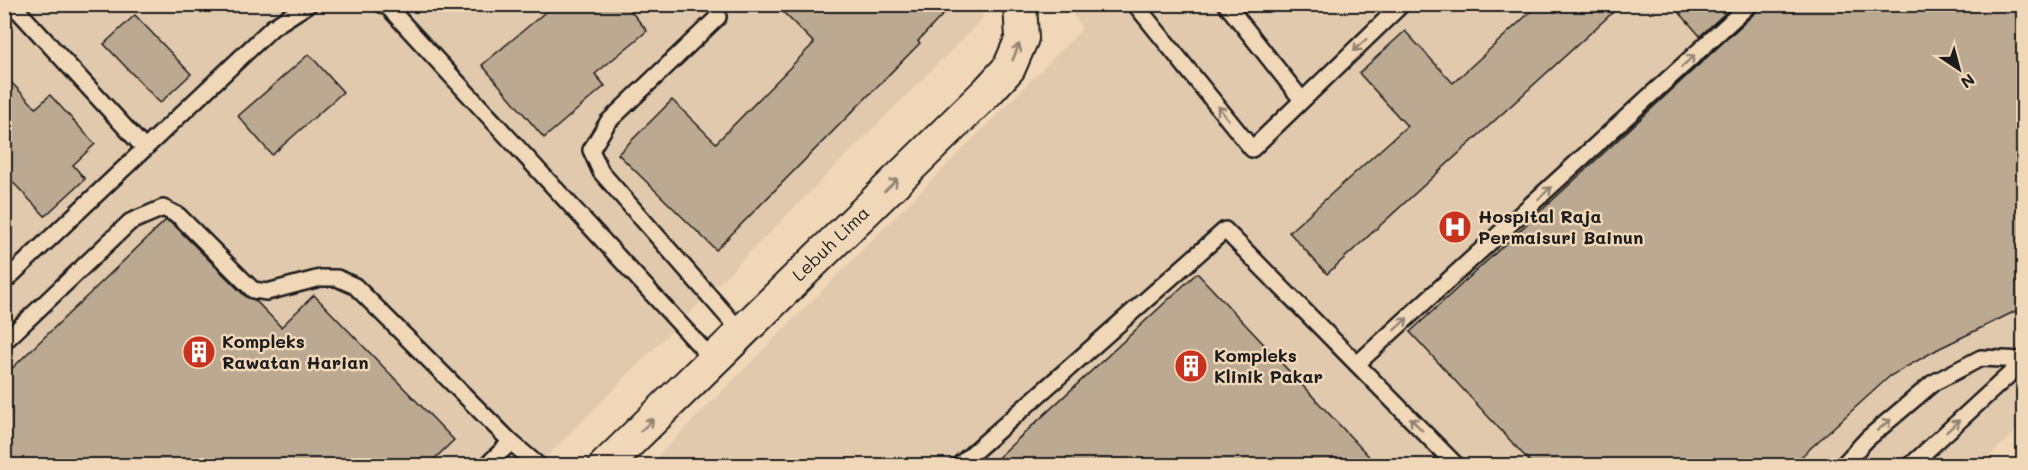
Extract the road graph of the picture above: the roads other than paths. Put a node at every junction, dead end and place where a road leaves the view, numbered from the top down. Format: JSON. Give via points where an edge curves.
{"nodes":[{"id":1,"x":12,"y":4,"type":"edge"},
{"id":2,"x":309,"y":4,"type":"edge"},
{"id":3,"x":382,"y":4,"type":"edge"},
{"id":4,"x":718,"y":4,"type":"edge"},
{"id":5,"x":1020,"y":4,"type":"edge"},
{"id":6,"x":1136,"y":4,"type":"edge"},
{"id":7,"x":1226,"y":4,"type":"edge"},
{"id":8,"x":1402,"y":4,"type":"edge"},
{"id":9,"x":1750,"y":4,"type":"edge"},
{"id":10,"x":1302,"y":100,"type":"junction"},
{"id":11,"x":145,"y":148,"type":"junction"},
{"id":12,"x":4,"y":282,"type":"edge"},
{"id":13,"x":741,"y":332,"type":"junction"},
{"id":14,"x":4,"y":342,"type":"edge"},
{"id":15,"x":713,"y":360,"type":"junction"},
{"id":16,"x":2024,"y":360,"type":"edge"},
{"id":17,"x":1358,"y":364,"type":"junction"},
{"id":18,"x":511,"y":442,"type":"junction"},
{"id":19,"x":486,"y":465,"type":"edge"},
{"id":20,"x":539,"y":465,"type":"edge"},
{"id":21,"x":605,"y":465,"type":"edge"},
{"id":22,"x":958,"y":465,"type":"edge"},
{"id":23,"x":1457,"y":465,"type":"edge"},
{"id":24,"x":1842,"y":465,"type":"edge"},
{"id":25,"x":1910,"y":465,"type":"edge"}],
"edges":[{"from":1,"to":11,"type":"lane"},
{"from":2,"to":11,"type":"lane","via":[[273,27]]},
{"from":3,"to":15,"type":"lane"},
{"from":4,"to":13,"type":"lane","via":[[718,17],[608,122],[591,150],[601,172]]},
{"from":13,"to":5,"type":"street","name":"Lebuh Lima","one_way":true,"via":[[1009,68],[1022,38]]},
{"from":10,"to":6,"type":"lane","one_way":true,"via":[[1252,149]]},
{"from":7,"to":10,"type":"lane"},
{"from":8,"to":10,"type":"lane","one_way":true},
{"from":17,"to":9,"type":"lane","one_way":true},
{"from":11,"to":12,"type":"lane"},
{"from":13,"to":15,"type":"street","name":"Lebuh Lima"},
{"from":14,"to":18,"type":"lane","via":[[130,222],[163,208],[178,216],[253,290],[267,292],[320,278],[337,278],[355,286]]},
{"from":21,"to":15,"type":"street","name":"Lebuh Lima","one_way":true},
{"from":24,"to":16,"type":"lane","one_way":true,"via":[[1933,383],[1982,358]]},
{"from":25,"to":16,"type":"lane","one_way":true},
{"from":17,"to":22,"type":"lane","via":[[1225,230]]},
{"from":23,"to":17,"type":"lane","one_way":true},
{"from":18,"to":19,"type":"lane"},
{"from":18,"to":20,"type":"lane"}]}
